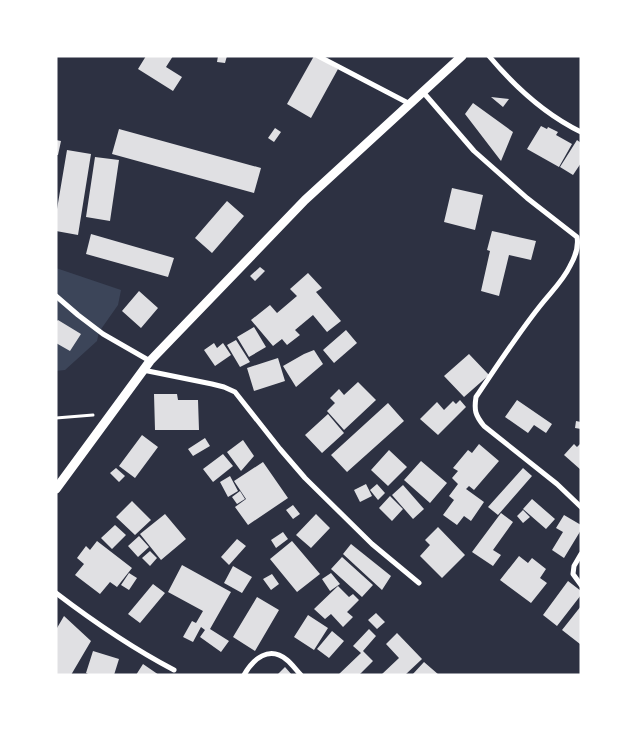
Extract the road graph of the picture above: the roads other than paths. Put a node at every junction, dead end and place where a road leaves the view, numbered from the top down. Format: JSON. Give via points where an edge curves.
{"nodes":[{"id":1,"x":318,"y":56,"type":"edge"},
{"id":2,"x":462,"y":56,"type":"edge"},
{"id":3,"x":489,"y":56,"type":"edge"},
{"id":4,"x":423,"y":92,"type":"junction"},
{"id":5,"x":410,"y":104,"type":"junction"},
{"id":6,"x":581,"y":132,"type":"edge"},
{"id":7,"x":56,"y":296,"type":"edge"},
{"id":8,"x":150,"y":361,"type":"junction"},
{"id":9,"x":143,"y":370,"type":"junction"},
{"id":10,"x":56,"y":490,"type":"edge"},
{"id":11,"x":581,"y":507,"type":"edge"},
{"id":12,"x":581,"y":554,"type":"edge"},
{"id":13,"x":419,"y":584,"type":"dead end"},
{"id":14,"x":581,"y":585,"type":"edge"},
{"id":15,"x":56,"y":593,"type":"edge"},
{"id":16,"x":174,"y":670,"type":"dead end"},
{"id":17,"x":244,"y":675,"type":"edge"},
{"id":18,"x":301,"y":675,"type":"edge"}],
"edges":[{"from":1,"to":5,"type":"street"},
{"from":2,"to":4,"type":"street"},
{"from":3,"to":6,"type":"street","via":[[527,96]]},
{"from":4,"to":5,"type":"street"},
{"from":4,"to":11,"type":"street","via":[[474,151],[577,237],[577,250],[563,279],[476,397],[475,408],[484,426]]},
{"from":5,"to":8,"type":"street","via":[[305,200]]},
{"from":7,"to":8,"type":"street","via":[[103,334]]},
{"from":8,"to":9,"type":"street"},
{"from":9,"to":10,"type":"street"},
{"from":9,"to":13,"type":"street","via":[[235,392],[305,478],[372,544]]},
{"from":12,"to":14,"type":"street","via":[[573,574]]},
{"from":15,"to":16,"type":"street","via":[[105,629]]},
{"from":17,"to":18,"type":"street","via":[[261,656],[268,654],[286,659]]}]}
